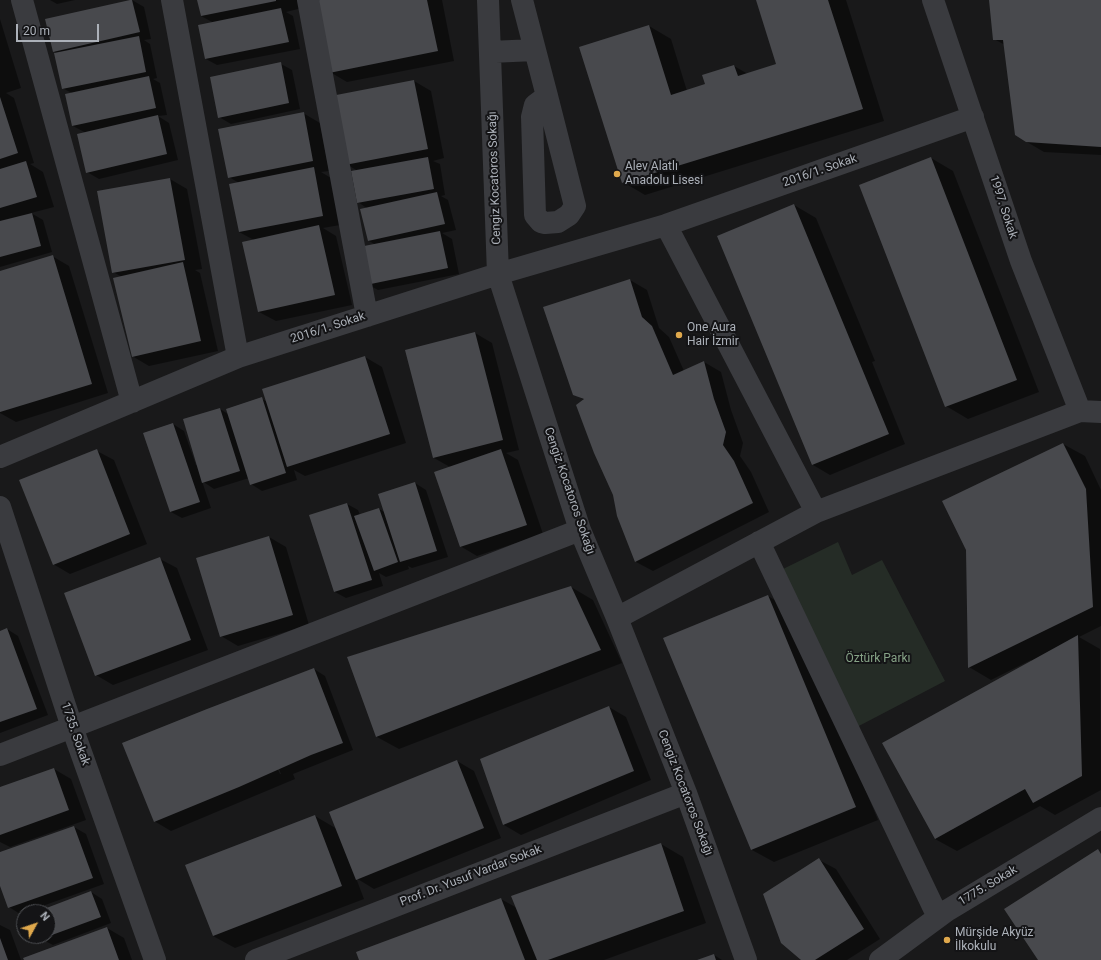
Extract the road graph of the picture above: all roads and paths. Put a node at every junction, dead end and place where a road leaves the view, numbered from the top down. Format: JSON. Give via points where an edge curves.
{"nodes":[{"id":1,"x":22,"y":0,"type":"edge"},
{"id":2,"x":172,"y":0,"type":"edge"},
{"id":3,"x":308,"y":0,"type":"edge"},
{"id":4,"x":488,"y":0,"type":"edge"},
{"id":5,"x":522,"y":0,"type":"edge"},
{"id":6,"x":933,"y":0,"type":"edge"},
{"id":7,"x":535,"y":50,"type":"junction"},
{"id":8,"x":490,"y":52,"type":"junction"},
{"id":9,"x":547,"y":96,"type":"junction"},
{"id":10,"x":974,"y":117,"type":"junction"},
{"id":11,"x":666,"y":225,"type":"junction"},
{"id":12,"x":498,"y":274,"type":"junction"},
{"id":13,"x":367,"y":316,"type":"junction"},
{"id":14,"x":238,"y":357,"type":"junction"},
{"id":15,"x":132,"y":402,"type":"junction"},
{"id":16,"x":1091,"y":412,"type":"edge"},
{"id":17,"x":0,"y":457,"type":"edge"},
{"id":18,"x":0,"y":507,"type":"edge"},
{"id":19,"x":816,"y":512,"type":"junction"},
{"id":20,"x":580,"y":530,"type":"junction"},
{"id":21,"x":759,"y":542,"type":"junction"},
{"id":22,"x":617,"y":618,"type":"junction"},
{"id":23,"x":72,"y":727,"type":"junction"},
{"id":24,"x":0,"y":755,"type":"edge"},
{"id":25,"x":686,"y":793,"type":"junction"},
{"id":26,"x":1101,"y":818,"type":"edge"},
{"id":27,"x":938,"y":917,"type":"junction"},
{"id":28,"x":155,"y":960,"type":"edge"},
{"id":29,"x":256,"y":960,"type":"edge"},
{"id":30,"x":746,"y":960,"type":"edge"},
{"id":31,"x":880,"y":960,"type":"edge"}],
"edges":[{"from":1,"to":15,"type":"street"},
{"from":2,"to":14,"type":"street"},
{"from":3,"to":13,"type":"street"},
{"from":4,"to":8,"type":"street","name":"Cengiz Kocatoros Sokağı"},
{"from":5,"to":7,"type":"street"},
{"from":6,"to":10,"type":"street","name":"1997. Sokak"},
{"from":7,"to":8,"type":"street"},
{"from":7,"to":9,"type":"street"},
{"from":8,"to":12,"type":"street","name":"Cengiz Kocatoros Sokağı"},
{"from":9,"to":9,"type":"street","via":[[575,206],[558,222],[545,223],[536,215],[532,117],[535,105]]},
{"from":10,"to":11,"type":"street","name":"2016/1. Sokak"},
{"from":10,"to":16,"type":"street","name":"1997. Sokak","via":[[1021,260]]},
{"from":11,"to":12,"type":"street","name":"2016/1. Sokak"},
{"from":11,"to":19,"type":"street"},
{"from":12,"to":13,"type":"street","name":"2016/1. Sokak"},
{"from":12,"to":20,"type":"street","name":"Cengiz Kocatoros Sokağı"},
{"from":13,"to":14,"type":"street","name":"2016/1. Sokak"},
{"from":14,"to":15,"type":"street","name":"2016/1. Sokak"},
{"from":15,"to":17,"type":"street","name":"2016/1. Sokak"},
{"from":16,"to":19,"type":"street"},
{"from":18,"to":23,"type":"street","name":"1735. Sokak"},
{"from":19,"to":21,"type":"street"},
{"from":20,"to":22,"type":"street","name":"Cengiz Kocatoros Sokağı"},
{"from":20,"to":23,"type":"street"},
{"from":21,"to":22,"type":"street"},
{"from":21,"to":27,"type":"street"},
{"from":22,"to":25,"type":"street","name":"Cengiz Kocatoros Sokağı"},
{"from":23,"to":24,"type":"street"},
{"from":23,"to":28,"type":"street","name":"1735. Sokak"},
{"from":25,"to":29,"type":"street","name":"Prof. Dr. Yusuf Vardar Sokak"},
{"from":25,"to":30,"type":"street","name":"Cengiz Kocatoros Sokağı"},
{"from":26,"to":27,"type":"street","name":"1775. Sokak"},
{"from":27,"to":31,"type":"street","name":"1775. Sokak"}]}
